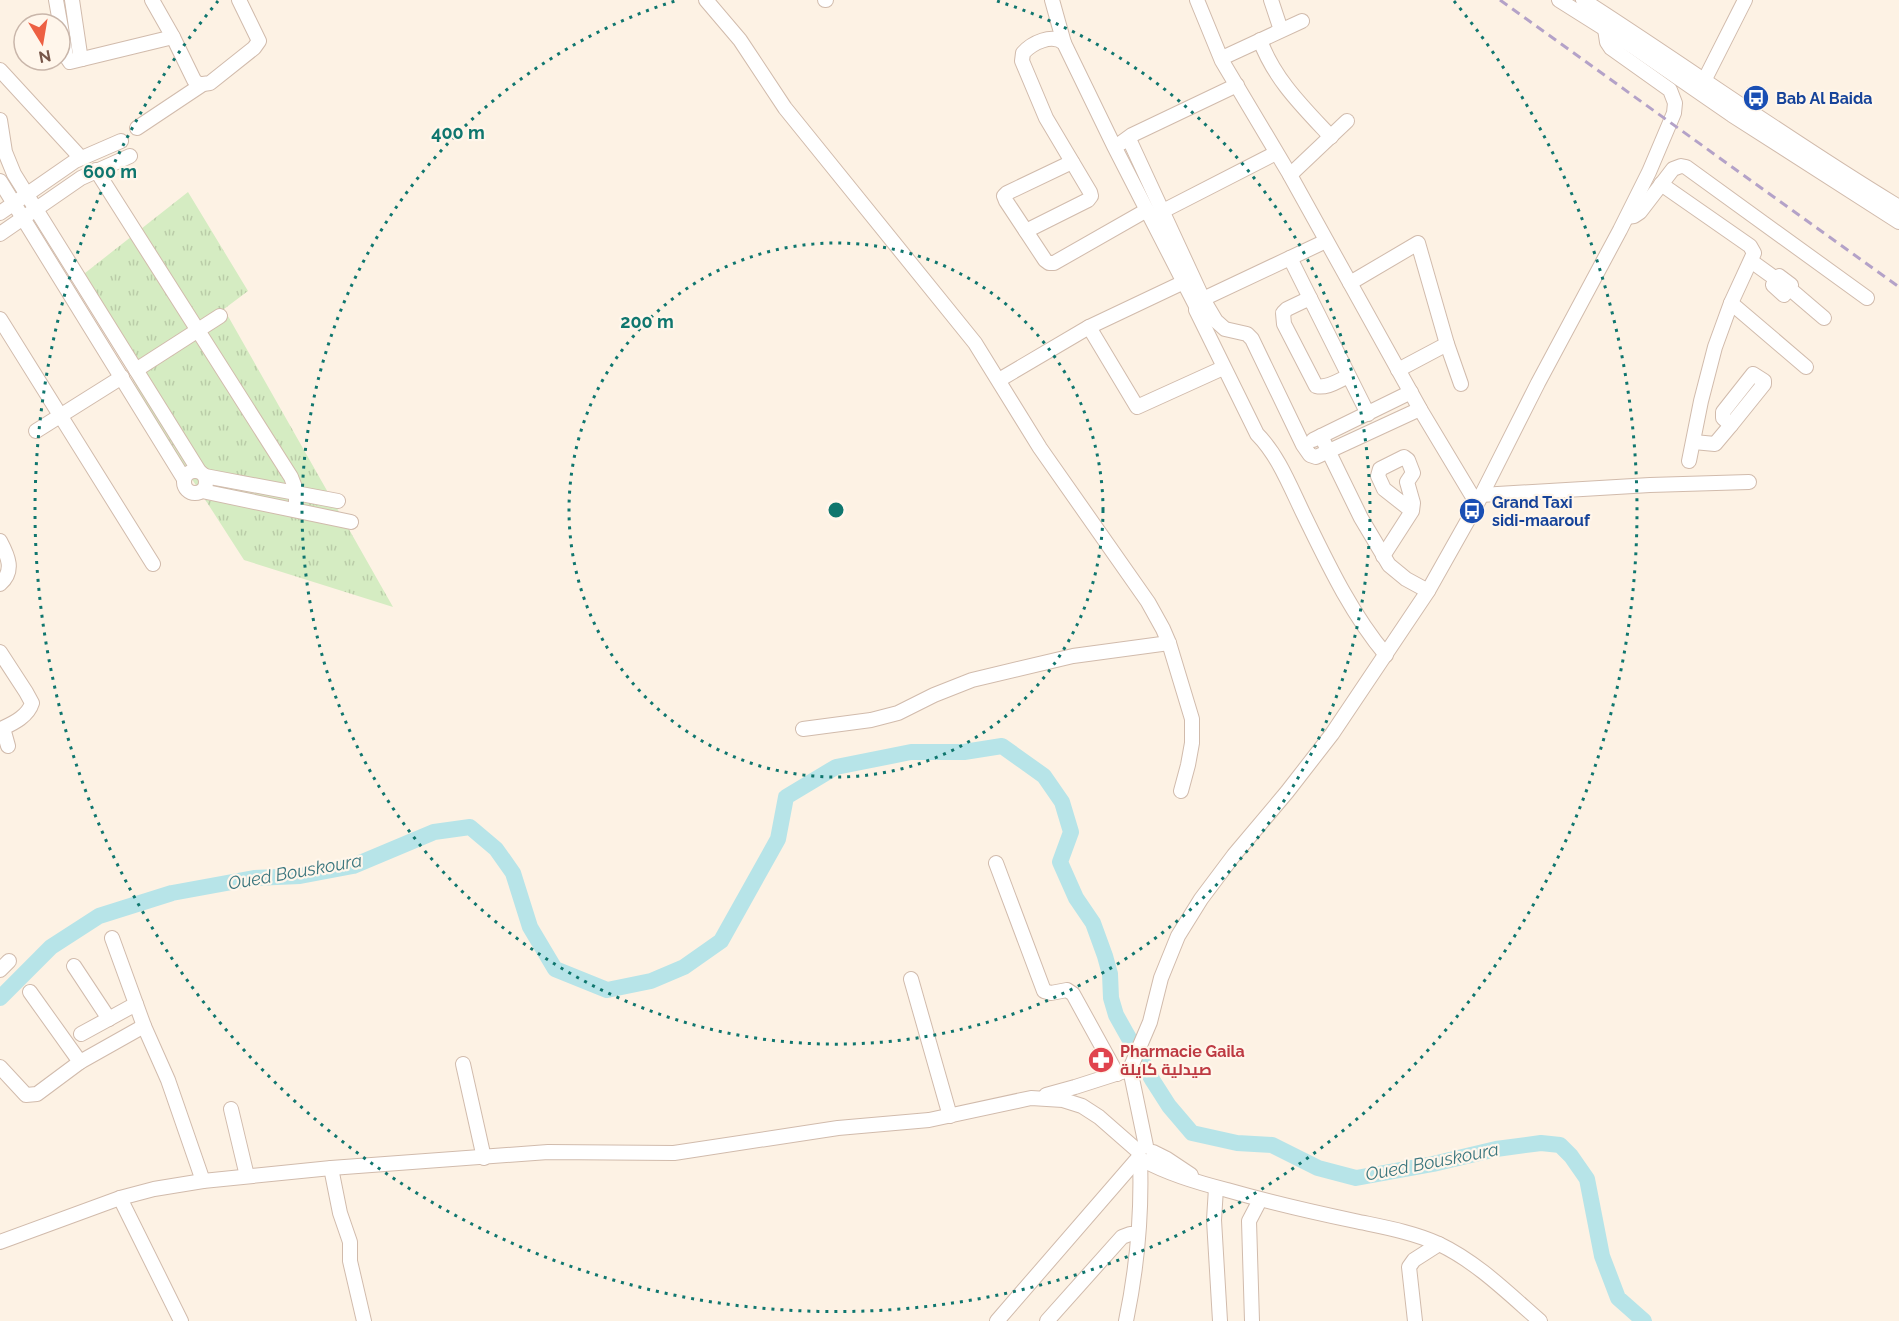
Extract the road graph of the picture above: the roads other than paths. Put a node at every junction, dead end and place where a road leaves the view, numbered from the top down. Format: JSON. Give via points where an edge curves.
{"nodes":[{"id":1,"x":56,"y":0,"type":"edge"},
{"id":2,"x":72,"y":0,"type":"edge"},
{"id":3,"x":152,"y":0,"type":"edge"},
{"id":4,"x":239,"y":0,"type":"edge"},
{"id":5,"x":706,"y":0,"type":"edge"},
{"id":6,"x":1052,"y":0,"type":"edge"},
{"id":7,"x":1197,"y":0,"type":"edge"},
{"id":8,"x":1271,"y":0,"type":"edge"},
{"id":9,"x":1559,"y":0,"type":"edge"},
{"id":10,"x":1582,"y":0,"type":"edge"},
{"id":11,"x":1745,"y":0,"type":"edge"},
{"id":12,"x":1302,"y":21,"type":"dead end"},
{"id":13,"x":1605,"y":28,"type":"junction"},
{"id":14,"x":1281,"y":30,"type":"junction"},
{"id":15,"x":173,"y":37,"type":"junction"},
{"id":16,"x":1260,"y":40,"type":"junction"},
{"id":17,"x":1064,"y":43,"type":"junction"},
{"id":18,"x":75,"y":51,"type":"junction"},
{"id":19,"x":1222,"y":58,"type":"junction"},
{"id":20,"x":0,"y":70,"type":"edge"},
{"id":21,"x":1705,"y":80,"type":"junction"},
{"id":22,"x":202,"y":84,"type":"junction"},
{"id":23,"x":1237,"y":86,"type":"junction"},
{"id":24,"x":0,"y":120,"type":"edge"},
{"id":25,"x":1347,"y":121,"type":"dead end"},
{"id":26,"x":137,"y":128,"type":"dead end"},
{"id":27,"x":1331,"y":137,"type":"junction"},
{"id":28,"x":1129,"y":139,"type":"junction"},
{"id":29,"x":121,"y":141,"type":"dead end"},
{"id":30,"x":1114,"y":146,"type":"junction"},
{"id":31,"x":1276,"y":153,"type":"junction"},
{"id":32,"x":130,"y":156,"type":"dead end"},
{"id":33,"x":81,"y":158,"type":"junction"},
{"id":34,"x":1072,"y":162,"type":"junction"},
{"id":35,"x":96,"y":170,"type":"junction"},
{"id":36,"x":1290,"y":175,"type":"junction"},
{"id":37,"x":0,"y":181,"type":"edge"},
{"id":38,"x":1661,"y":184,"type":"junction"},
{"id":39,"x":27,"y":194,"type":"junction"},
{"id":40,"x":14,"y":203,"type":"junction"},
{"id":41,"x":1899,"y":207,"type":"edge"},
{"id":42,"x":36,"y":209,"type":"junction"},
{"id":43,"x":1147,"y":210,"type":"junction"},
{"id":44,"x":1161,"y":212,"type":"junction"},
{"id":45,"x":0,"y":213,"type":"edge"},
{"id":46,"x":1627,"y":217,"type":"junction"},
{"id":47,"x":23,"y":218,"type":"junction"},
{"id":48,"x":1899,"y":222,"type":"edge"},
{"id":49,"x":1026,"y":231,"type":"junction"},
{"id":50,"x":0,"y":234,"type":"edge"},
{"id":51,"x":1326,"y":241,"type":"junction"},
{"id":52,"x":1290,"y":258,"type":"junction"},
{"id":53,"x":1751,"y":261,"type":"junction"},
{"id":54,"x":1184,"y":275,"type":"junction"},
{"id":55,"x":1350,"y":283,"type":"junction"},
{"id":56,"x":1310,"y":298,"type":"junction"},
{"id":57,"x":1867,"y":298,"type":"dead end"},
{"id":58,"x":1199,"y":303,"type":"junction"},
{"id":59,"x":1731,"y":303,"type":"junction"},
{"id":60,"x":220,"y":316,"type":"dead end"},
{"id":61,"x":1824,"y":318,"type":"dead end"},
{"id":62,"x":0,"y":319,"type":"edge"},
{"id":63,"x":1089,"y":327,"type":"junction"},
{"id":64,"x":198,"y":330,"type":"junction"},
{"id":65,"x":1447,"y":344,"type":"junction"},
{"id":66,"x":1223,"y":368,"type":"junction"},
{"id":67,"x":1806,"y":368,"type":"dead end"},
{"id":68,"x":136,"y":370,"type":"junction"},
{"id":69,"x":1398,"y":370,"type":"junction"},
{"id":70,"x":1348,"y":376,"type":"junction"},
{"id":71,"x":122,"y":377,"type":"junction"},
{"id":72,"x":999,"y":380,"type":"junction"},
{"id":73,"x":1461,"y":384,"type":"dead end"},
{"id":74,"x":1411,"y":392,"type":"junction"},
{"id":75,"x":1420,"y":409,"type":"junction"},
{"id":76,"x":1368,"y":414,"type":"junction"},
{"id":77,"x":60,"y":416,"type":"junction"},
{"id":78,"x":1731,"y":425,"type":"dead end"},
{"id":79,"x":36,"y":430,"type":"dead end"},
{"id":80,"x":1321,"y":436,"type":"junction"},
{"id":81,"x":1694,"y":442,"type":"junction"},
{"id":82,"x":1303,"y":445,"type":"junction"},
{"id":83,"x":1329,"y":451,"type":"junction"},
{"id":84,"x":1689,"y":461,"type":"dead end"},
{"id":85,"x":202,"y":474,"type":"junction"},
{"id":86,"x":184,"y":479,"type":"junction"},
{"id":87,"x":1749,"y":482,"type":"dead end"},
{"id":88,"x":202,"y":491,"type":"junction"},
{"id":89,"x":296,"y":493,"type":"junction"},
{"id":90,"x":318,"y":497,"type":"junction"},
{"id":91,"x":1479,"y":500,"type":"junction"},
{"id":92,"x":338,"y":501,"type":"dead end"},
{"id":93,"x":296,"y":510,"type":"junction"},
{"id":94,"x":1412,"y":511,"type":"dead end"},
{"id":95,"x":315,"y":514,"type":"junction"},
{"id":96,"x":351,"y":522,"type":"dead end"},
{"id":97,"x":0,"y":541,"type":"edge"},
{"id":98,"x":1383,"y":556,"type":"junction"},
{"id":99,"x":153,"y":564,"type":"dead end"},
{"id":100,"x":0,"y":584,"type":"edge"},
{"id":101,"x":1428,"y":591,"type":"junction"},
{"id":102,"x":1169,"y":643,"type":"junction"},
{"id":103,"x":0,"y":652,"type":"edge"},
{"id":104,"x":1386,"y":655,"type":"junction"},
{"id":105,"x":1,"y":728,"type":"edge"},
{"id":106,"x":803,"y":729,"type":"dead end"},
{"id":107,"x":8,"y":746,"type":"dead end"},
{"id":108,"x":1180,"y":791,"type":"dead end"},
{"id":109,"x":996,"y":863,"type":"dead end"},
{"id":110,"x":112,"y":938,"type":"dead end"},
{"id":111,"x":74,"y":966,"type":"dead end"},
{"id":112,"x":911,"y":979,"type":"dead end"},
{"id":113,"x":30,"y":992,"type":"dead end"},
{"id":114,"x":136,"y":1004,"type":"junction"},
{"id":115,"x":108,"y":1019,"type":"junction"},
{"id":116,"x":144,"y":1026,"type":"junction"},
{"id":117,"x":81,"y":1034,"type":"dead end"},
{"id":118,"x":80,"y":1062,"type":"junction"},
{"id":119,"x":464,"y":1064,"type":"dead end"},
{"id":120,"x":0,"y":1067,"type":"edge"},
{"id":121,"x":1124,"y":1072,"type":"junction"},
{"id":122,"x":1031,"y":1098,"type":"junction"},
{"id":123,"x":231,"y":1109,"type":"dead end"},
{"id":124,"x":950,"y":1116,"type":"junction"},
{"id":125,"x":1144,"y":1154,"type":"junction"},
{"id":126,"x":484,"y":1158,"type":"junction"},
{"id":127,"x":331,"y":1168,"type":"junction"},
{"id":128,"x":247,"y":1176,"type":"junction"},
{"id":129,"x":203,"y":1181,"type":"junction"},
{"id":130,"x":1216,"y":1188,"type":"junction"},
{"id":131,"x":120,"y":1198,"type":"junction"},
{"id":132,"x":1260,"y":1200,"type":"junction"},
{"id":133,"x":1138,"y":1234,"type":"junction"},
{"id":134,"x":0,"y":1242,"type":"edge"},
{"id":135,"x":1439,"y":1244,"type":"junction"},
{"id":136,"x":181,"y":1321,"type":"edge"},
{"id":137,"x":364,"y":1321,"type":"edge"},
{"id":138,"x":997,"y":1321,"type":"edge"},
{"id":139,"x":1047,"y":1321,"type":"edge"},
{"id":140,"x":1126,"y":1321,"type":"edge"},
{"id":141,"x":1220,"y":1321,"type":"edge"},
{"id":142,"x":1252,"y":1321,"type":"edge"},
{"id":143,"x":1415,"y":1321,"type":"edge"},
{"id":144,"x":1540,"y":1321,"type":"edge"}],
"edges":[{"from":1,"to":18,"type":"street"},
{"from":2,"to":18,"type":"street"},
{"from":3,"to":15,"type":"street"},
{"from":4,"to":22,"type":"street","via":[[259,41],[210,83]]},
{"from":5,"to":72,"type":"street","via":[[740,40],[785,108],[975,344]]},
{"from":6,"to":17,"type":"street"},
{"from":7,"to":19,"type":"street"},
{"from":8,"to":14,"type":"street"},
{"from":9,"to":13,"type":"street"},
{"from":10,"to":21,"type":"street"},
{"from":11,"to":21,"type":"street"},
{"from":12,"to":14,"type":"street"},
{"from":13,"to":46,"type":"street","via":[[1611,48],[1666,88],[1675,103]]},
{"from":13,"to":48,"type":"street"},
{"from":14,"to":16,"type":"street"},
{"from":15,"to":18,"type":"street"},
{"from":15,"to":22,"type":"street","via":[[194,80]]},
{"from":16,"to":19,"type":"street"},
{"from":16,"to":27,"type":"street","via":[[1280,78]]},
{"from":17,"to":30,"type":"street"},
{"from":17,"to":34,"type":"street","via":[[1051,37],[1027,48],[1022,61],[1046,118]]},
{"from":19,"to":23,"type":"street"},
{"from":20,"to":33,"type":"street"},
{"from":21,"to":41,"type":"street"},
{"from":22,"to":26,"type":"street"},
{"from":23,"to":28,"type":"street"},
{"from":23,"to":31,"type":"street"},
{"from":24,"to":39,"type":"street","via":[[8,160]]},
{"from":25,"to":27,"type":"street"},
{"from":27,"to":36,"type":"street"},
{"from":28,"to":30,"type":"street"},
{"from":28,"to":44,"type":"street"},
{"from":29,"to":33,"type":"street"},
{"from":30,"to":43,"type":"street"},
{"from":31,"to":36,"type":"street"},
{"from":31,"to":44,"type":"street"},
{"from":32,"to":35,"type":"street"},
{"from":33,"to":39,"type":"street"},
{"from":34,"to":49,"type":"street","via":[[1090,192],[1088,200]]},
{"from":34,"to":49,"type":"street","via":[[1004,196]]},
{"from":35,"to":42,"type":"street"},
{"from":35,"to":64,"type":"street"},
{"from":36,"to":51,"type":"street"},
{"from":37,"to":40,"type":"street"},
{"from":38,"to":46,"type":"street","via":[[1640,212]]},
{"from":38,"to":53,"type":"street","via":[[1750,246],[1754,253]]},
{"from":38,"to":57,"type":"street","via":[[1673,169],[1686,167]]},
{"from":39,"to":40,"type":"street"},
{"from":39,"to":42,"type":"street"},
{"from":40,"to":45,"type":"street"},
{"from":40,"to":47,"type":"street"},
{"from":42,"to":47,"type":"street"},
{"from":42,"to":68,"type":"street"},
{"from":43,"to":49,"type":"street","via":[[1054,263],[1046,260]]},
{"from":43,"to":54,"type":"street"},
{"from":44,"to":54,"type":"street"},
{"from":46,"to":91,"type":"street"},
{"from":47,"to":50,"type":"street"},
{"from":47,"to":71,"type":"street"},
{"from":51,"to":52,"type":"street"},
{"from":51,"to":55,"type":"street"},
{"from":52,"to":56,"type":"street"},
{"from":52,"to":58,"type":"street"},
{"from":53,"to":59,"type":"street"},
{"from":53,"to":61,"type":"street","via":[[1776,279],[1773,286],[1783,295],[1790,289]]},
{"from":54,"to":58,"type":"street"},
{"from":54,"to":63,"type":"street"},
{"from":55,"to":65,"type":"street","via":[[1418,243]]},
{"from":55,"to":69,"type":"street"},
{"from":56,"to":70,"type":"street"},
{"from":56,"to":70,"type":"street","via":[[1287,309],[1283,313],[1284,324],[1316,386],[1327,386]]},
{"from":58,"to":66,"type":"street","via":[[1205,331]]},
{"from":58,"to":82,"type":"street","via":[[1225,329],[1252,339]]},
{"from":59,"to":67,"type":"street"},
{"from":59,"to":81,"type":"street","via":[[1709,368]]},
{"from":60,"to":64,"type":"street"},
{"from":62,"to":77,"type":"street"},
{"from":63,"to":66,"type":"street","via":[[1137,407]]},
{"from":63,"to":72,"type":"street"},
{"from":64,"to":68,"type":"street"},
{"from":64,"to":89,"type":"street","via":[[291,477]]},
{"from":65,"to":69,"type":"street"},
{"from":65,"to":73,"type":"street"},
{"from":66,"to":104,"type":"street","via":[[1257,434],[1283,472],[1356,617]]},
{"from":68,"to":85,"type":"street"},
{"from":69,"to":74,"type":"street"},
{"from":70,"to":76,"type":"street"},
{"from":71,"to":77,"type":"street"},
{"from":71,"to":86,"type":"street"},
{"from":72,"to":102,"type":"street","via":[[1040,448],[1148,602]]},
{"from":74,"to":75,"type":"street"},
{"from":74,"to":76,"type":"street"},
{"from":75,"to":83,"type":"street"},
{"from":75,"to":91,"type":"street"},
{"from":76,"to":80,"type":"street"},
{"from":77,"to":79,"type":"street"},
{"from":77,"to":99,"type":"street"},
{"from":78,"to":81,"type":"street","via":[[1715,444]]},
{"from":80,"to":82,"type":"street"},
{"from":80,"to":83,"type":"street"},
{"from":81,"to":84,"type":"street"},
{"from":82,"to":83,"type":"street","via":[[1313,457]]},
{"from":83,"to":98,"type":"street"},
{"from":85,"to":86,"type":"street","via":[[192,471]]},
{"from":85,"to":88,"type":"street","via":[[206,484]]},
{"from":85,"to":89,"type":"street"},
{"from":86,"to":88,"type":"street","via":[[191,492]]},
{"from":87,"to":91,"type":"street","via":[[1650,485]]},
{"from":88,"to":93,"type":"street"},
{"from":89,"to":90,"type":"street"},
{"from":89,"to":93,"type":"street"},
{"from":90,"to":92,"type":"street"},
{"from":90,"to":95,"type":"street"},
{"from":91,"to":101,"type":"street"},
{"from":93,"to":95,"type":"street"},
{"from":94,"to":98,"type":"street"},
{"from":95,"to":96,"type":"street"},
{"from":97,"to":100,"type":"street","via":[[10,567]]},
{"from":98,"to":101,"type":"street","via":[[1395,572]]},
{"from":101,"to":104,"type":"street"},
{"from":102,"to":106,"type":"street","via":[[1073,656],[972,680],[898,713]]},
{"from":102,"to":108,"type":"street","via":[[1191,719],[1192,743]]},
{"from":103,"to":105,"type":"street","via":[[32,704],[28,712]]},
{"from":104,"to":121,"type":"street","via":[[1332,734],[1186,921],[1166,965],[1145,1037]]},
{"from":105,"to":107,"type":"street"},
{"from":109,"to":121,"type":"street","via":[[1044,991],[1067,990],[1073,994]]},
{"from":110,"to":114,"type":"street"},
{"from":111,"to":115,"type":"street"},
{"from":112,"to":124,"type":"street"},
{"from":113,"to":118,"type":"street"},
{"from":114,"to":115,"type":"street"},
{"from":114,"to":116,"type":"street"},
{"from":115,"to":117,"type":"street"},
{"from":116,"to":118,"type":"street"},
{"from":116,"to":129,"type":"street","via":[[168,1080]]},
{"from":118,"to":120,"type":"street","via":[[37,1094],[26,1095]]},
{"from":119,"to":126,"type":"street"},
{"from":121,"to":122,"type":"street"},
{"from":121,"to":125,"type":"street"},
{"from":122,"to":124,"type":"street"},
{"from":122,"to":125,"type":"street","via":[[1082,1106]]},
{"from":123,"to":128,"type":"street"},
{"from":124,"to":126,"type":"street","via":[[674,1153],[562,1152]]},
{"from":125,"to":130,"type":"street","via":[[1167,1159],[1202,1184]]},
{"from":125,"to":133,"type":"street"},
{"from":125,"to":138,"type":"street"},
{"from":126,"to":127,"type":"street"},
{"from":127,"to":128,"type":"street"},
{"from":127,"to":137,"type":"street"},
{"from":128,"to":129,"type":"street"},
{"from":129,"to":131,"type":"street"},
{"from":130,"to":132,"type":"street"},
{"from":130,"to":141,"type":"street"},
{"from":131,"to":134,"type":"street"},
{"from":131,"to":136,"type":"street"},
{"from":132,"to":135,"type":"street","via":[[1387,1228]]},
{"from":132,"to":142,"type":"street","via":[[1249,1221]]},
{"from":133,"to":139,"type":"street","via":[[1122,1237]]},
{"from":133,"to":140,"type":"street"},
{"from":135,"to":143,"type":"street","via":[[1409,1267]]},
{"from":135,"to":144,"type":"street","via":[[1477,1269]]}]}
